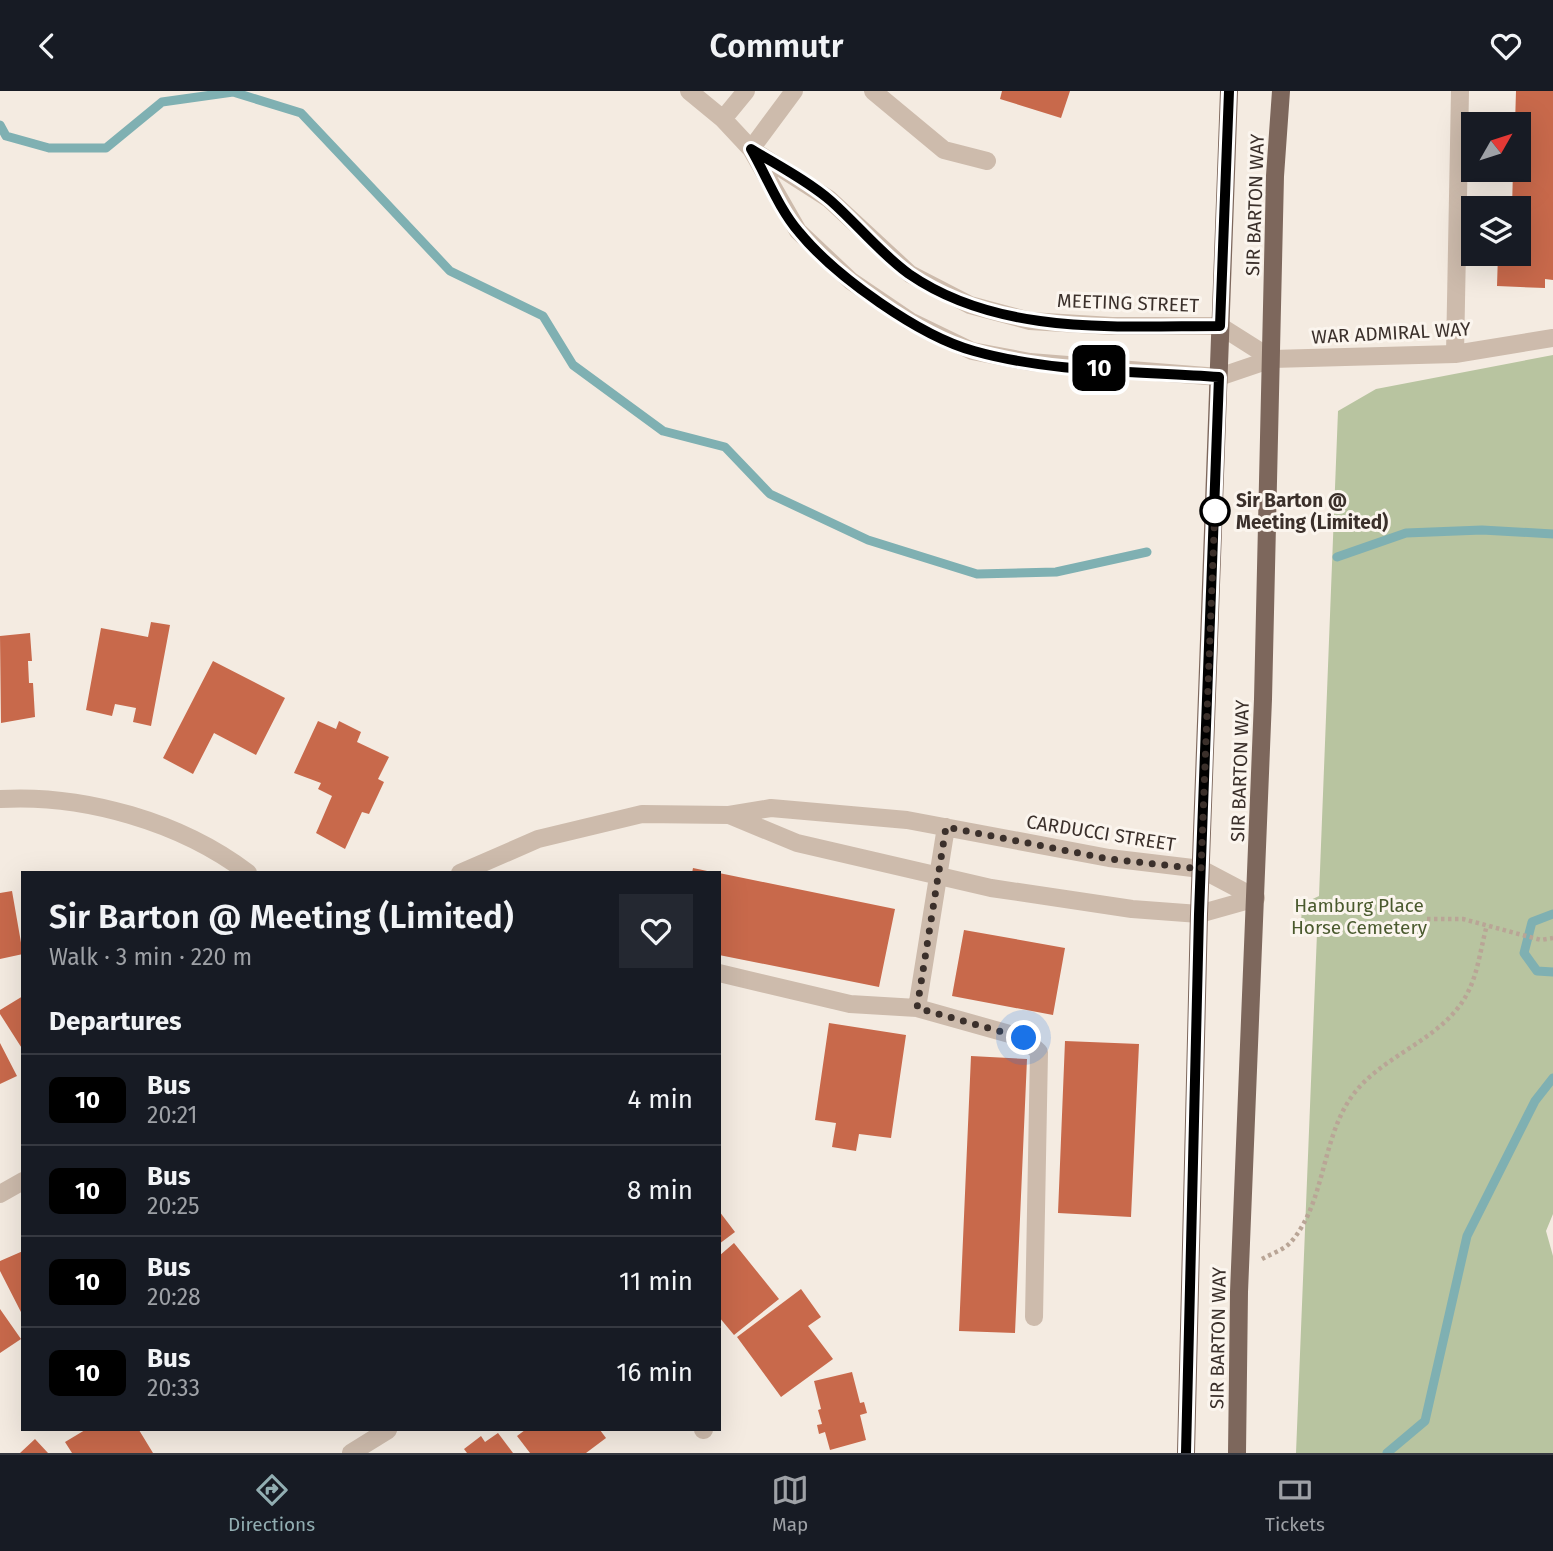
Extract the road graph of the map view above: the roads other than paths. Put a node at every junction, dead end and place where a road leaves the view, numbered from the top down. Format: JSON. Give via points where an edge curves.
{"nodes":[{"id":1,"x":689,"y":91,"type":"edge"},
{"id":2,"x":746,"y":91,"type":"edge"},
{"id":3,"x":794,"y":91,"type":"edge"},
{"id":4,"x":873,"y":91,"type":"edge"},
{"id":5,"x":1228,"y":91,"type":"edge"},
{"id":6,"x":1280,"y":91,"type":"edge"},
{"id":7,"x":1460,"y":91,"type":"edge"},
{"id":8,"x":723,"y":119,"type":"junction"},
{"id":9,"x":751,"y":149,"type":"junction"},
{"id":10,"x":987,"y":162,"type":"dead end"},
{"id":11,"x":1220,"y":326,"type":"junction"},
{"id":12,"x":1553,"y":338,"type":"edge"},
{"id":13,"x":1455,"y":354,"type":"junction"},
{"id":14,"x":1272,"y":359,"type":"junction"},
{"id":15,"x":1219,"y":377,"type":"junction"},
{"id":16,"x":0,"y":799,"type":"edge"},
{"id":17,"x":729,"y":815,"type":"junction"},
{"id":18,"x":946,"y":827,"type":"junction"},
{"id":19,"x":1201,"y":869,"type":"junction"},
{"id":20,"x":245,"y":871,"type":"edge"},
{"id":21,"x":465,"y":871,"type":"edge"},
{"id":22,"x":938,"y":876,"type":"junction"},
{"id":23,"x":1256,"y":898,"type":"junction"},
{"id":24,"x":1199,"y":914,"type":"junction"},
{"id":25,"x":721,"y":973,"type":"edge"},
{"id":26,"x":917,"y":1008,"type":"junction"},
{"id":27,"x":21,"y":1182,"type":"edge"},
{"id":28,"x":0,"y":1194,"type":"edge"},
{"id":29,"x":1034,"y":1317,"type":"dead end"},
{"id":30,"x":386,"y":1431,"type":"edge"},
{"id":31,"x":351,"y":1453,"type":"edge"},
{"id":32,"x":1186,"y":1453,"type":"edge"},
{"id":33,"x":1237,"y":1453,"type":"edge"}],
"edges":[{"from":1,"to":8,"type":"street","name":"MEETING STREET"},
{"from":2,"to":8,"type":"street"},
{"from":3,"to":9,"type":"street"},
{"from":4,"to":10,"type":"street","via":[[944,150]]},
{"from":5,"to":11,"type":"main road","name":"SIR BARTON WAY"},
{"from":6,"to":14,"type":"main road","name":"SIR BARTON WAY"},
{"from":7,"to":13,"type":"street"},
{"from":8,"to":9,"type":"street","name":"MEETING STREET"},
{"from":9,"to":11,"type":"street","name":"MEETING STREET","via":[[829,199],[910,274],[970,305],[1030,321]]},
{"from":9,"to":15,"type":"street","name":"MEETING STREET","via":[[798,231],[851,281],[910,321],[972,351],[1031,362]]},
{"from":11,"to":14,"type":"street","name":"MEETING STREET"},
{"from":11,"to":15,"type":"main road","name":"SIR BARTON WAY"},
{"from":12,"to":13,"type":"street","name":"WAR ADMIRAL WAY"},
{"from":13,"to":14,"type":"street","name":"WAR ADMIRAL WAY"},
{"from":14,"to":15,"type":"street","name":"MEETING STREET"},
{"from":14,"to":23,"type":"main road","name":"SIR BARTON WAY"},
{"from":15,"to":19,"type":"main road","name":"SIR BARTON WAY"},
{"from":16,"to":20,"type":"street","via":[[39,797],[139,817],[222,853]]},
{"from":17,"to":18,"type":"street","name":"CARDUCCI STREET","via":[[771,808]]},
{"from":17,"to":21,"type":"street","name":"CARDUCCI STREET","via":[[642,814],[538,839]]},
{"from":17,"to":22,"type":"street","name":"CARDUCCI STREET","via":[[797,843]]},
{"from":18,"to":19,"type":"street","name":"CARDUCCI STREET","via":[[1109,859]]},
{"from":18,"to":22,"type":"street"},
{"from":19,"to":23,"type":"street","name":"CARDUCCI STREET"},
{"from":19,"to":24,"type":"main road","name":"SIR BARTON WAY"},
{"from":22,"to":24,"type":"street","name":"CARDUCCI STREET","via":[[1132,909]]},
{"from":22,"to":26,"type":"street"},
{"from":23,"to":24,"type":"street","name":"CARDUCCI STREET"},
{"from":23,"to":33,"type":"main road","name":"SIR BARTON WAY"},
{"from":24,"to":32,"type":"main road","name":"SIR BARTON WAY"},
{"from":25,"to":26,"type":"street","via":[[850,1004]]},
{"from":26,"to":29,"type":"street","via":[[1024,1038],[1039,1052]]},
{"from":27,"to":28,"type":"street"},
{"from":30,"to":31,"type":"street"}]}
